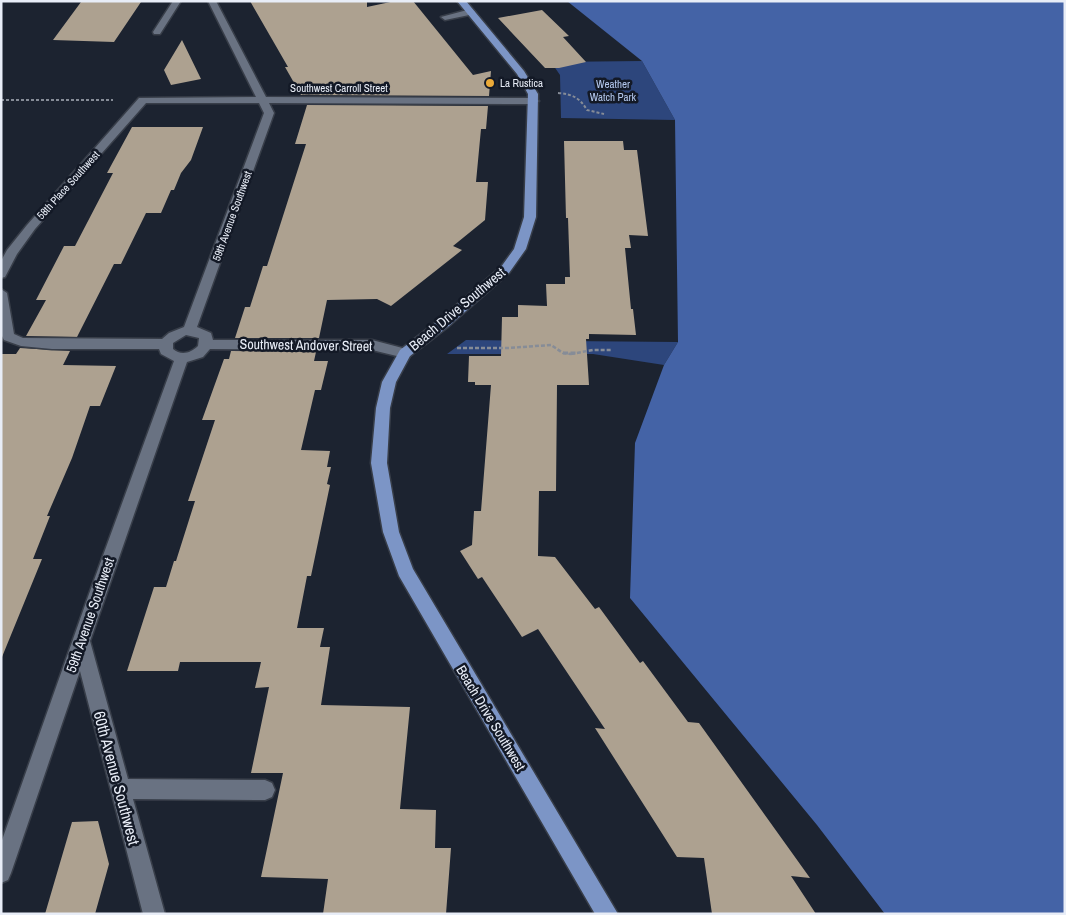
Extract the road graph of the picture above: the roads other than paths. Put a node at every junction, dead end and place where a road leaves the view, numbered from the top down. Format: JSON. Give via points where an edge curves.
{"nodes":[{"id":1,"x":176,"y":1,"type":"edge"},
{"id":2,"x":212,"y":1,"type":"edge"},
{"id":3,"x":466,"y":7,"type":"edge"},
{"id":4,"x":445,"y":17,"type":"dead end"},
{"id":5,"x":157,"y":32,"type":"dead end"},
{"id":6,"x":143,"y":100,"type":"joint"},
{"id":7,"x":264,"y":101,"type":"junction"},
{"id":8,"x":534,"y":101,"type":"junction"},
{"id":9,"x":1,"y":274,"type":"edge"},
{"id":10,"x":1,"y":293,"type":"edge"},
{"id":11,"x":189,"y":331,"type":"junction"},
{"id":12,"x":166,"y":344,"type":"junction"},
{"id":13,"x":207,"y":344,"type":"junction"},
{"id":14,"x":405,"y":353,"type":"junction"},
{"id":15,"x":182,"y":358,"type":"junction"},
{"id":16,"x":81,"y":642,"type":"junction"},
{"id":17,"x":120,"y":789,"type":"junction"},
{"id":18,"x":266,"y":790,"type":"dead end"},
{"id":19,"x":1,"y":872,"type":"edge"},
{"id":20,"x":154,"y":914,"type":"edge"},
{"id":21,"x":607,"y":914,"type":"edge"}],
"edges":[{"from":1,"to":5,"type":"street"},
{"from":2,"to":7,"type":"street"},
{"from":3,"to":4,"type":"street"},
{"from":3,"to":8,"type":"main road","name":"Beach Drive Southwest","via":[[526,80]]},
{"from":6,"to":7,"type":"street","name":"Southwest Carroll Street"},
{"from":6,"to":9,"type":"street","name":"58th Place Southwest","via":[[30,227],[11,253]]},
{"from":7,"to":8,"type":"street","name":"Southwest Carroll Street"},
{"from":7,"to":11,"type":"street","name":"59th Avenue Southwest","via":[[269,113]]},
{"from":8,"to":14,"type":"main road","name":"Beach Drive Southwest","via":[[531,202],[528,227],[520,249],[493,281]]},
{"from":10,"to":12,"type":"street","via":[[6,330],[9,337],[21,342]]},
{"from":11,"to":12,"type":"street","via":[[174,336]]},
{"from":11,"to":13,"type":"street","via":[[206,336]]},
{"from":12,"to":15,"type":"street","via":[[169,354]]},
{"from":13,"to":14,"type":"street","name":"Southwest Andover Street","via":[[372,345]]},
{"from":13,"to":15,"type":"street","via":[[194,356]]},
{"from":14,"to":21,"type":"main road","name":"Beach Drive Southwest","via":[[389,382],[383,408],[379,463],[391,532],[405,571]]},
{"from":15,"to":16,"type":"street","name":"59th Avenue Southwest"},
{"from":16,"to":17,"type":"street","name":"60th Avenue Southwest"},
{"from":16,"to":19,"type":"street","name":"59th Avenue Southwest"},
{"from":17,"to":18,"type":"street"},
{"from":17,"to":20,"type":"street","name":"60th Avenue Southwest"}]}
